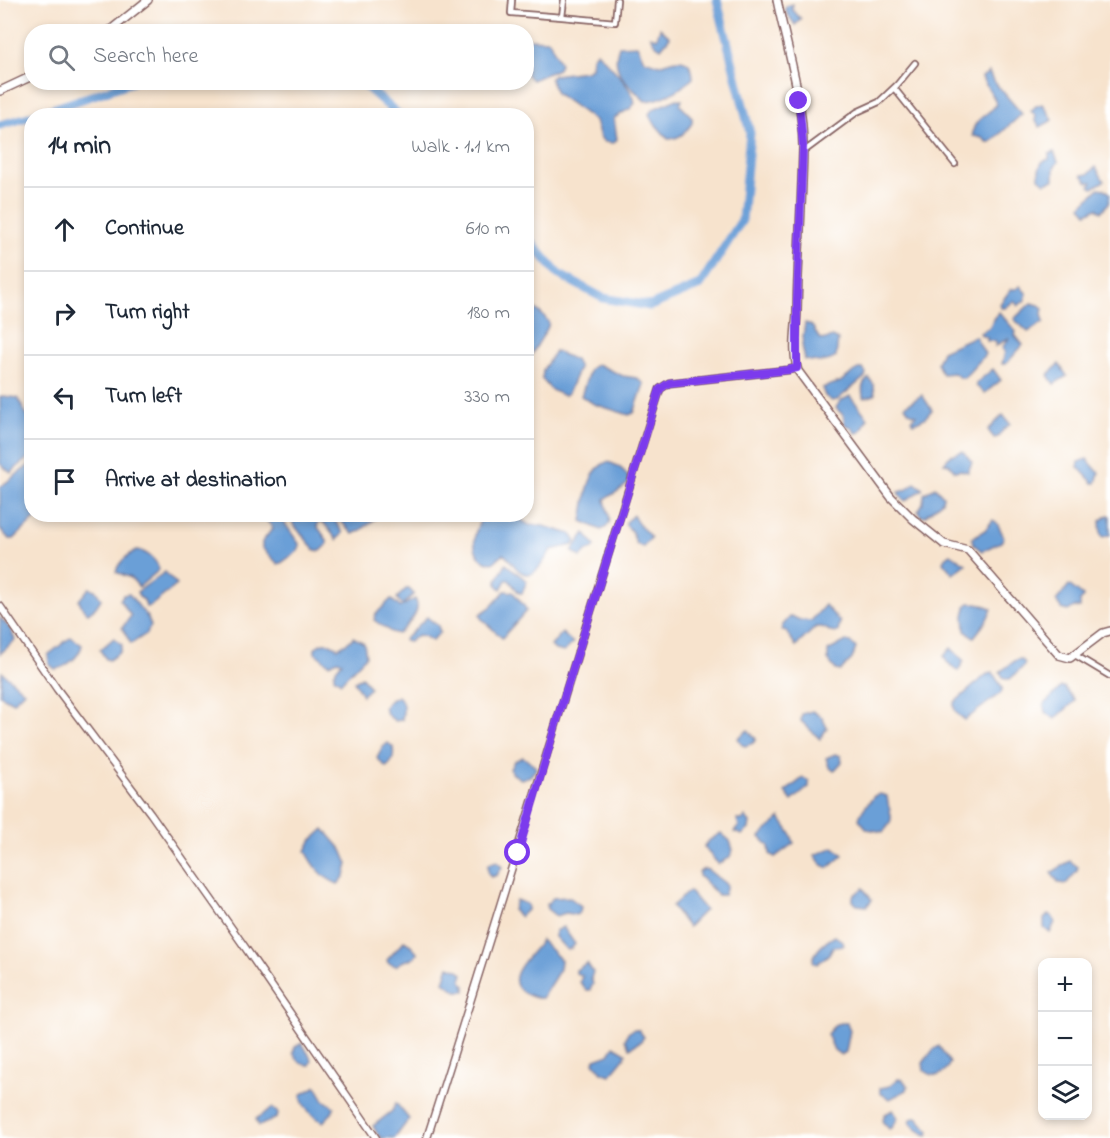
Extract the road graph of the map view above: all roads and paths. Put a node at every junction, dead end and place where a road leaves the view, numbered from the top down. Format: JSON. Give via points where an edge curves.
{"nodes":[{"id":1,"x":148,"y":0,"type":"edge"},
{"id":2,"x":512,"y":0,"type":"edge"},
{"id":3,"x":564,"y":0,"type":"edge"},
{"id":4,"x":617,"y":0,"type":"edge"},
{"id":5,"x":777,"y":0,"type":"edge"},
{"id":6,"x":562,"y":17,"type":"junction"},
{"id":7,"x":118,"y":24,"type":"edge"},
{"id":8,"x":915,"y":63,"type":"dead end"},
{"id":9,"x":24,"y":80,"type":"edge"},
{"id":10,"x":894,"y":88,"type":"junction"},
{"id":11,"x":0,"y":90,"type":"edge"},
{"id":12,"x":802,"y":152,"type":"junction"},
{"id":13,"x":955,"y":164,"type":"dead end"},
{"id":14,"x":797,"y":368,"type":"junction"},
{"id":15,"x":0,"y":606,"type":"edge"},
{"id":16,"x":1110,"y":625,"type":"edge"},
{"id":17,"x":1106,"y":632,"type":"edge"},
{"id":18,"x":1075,"y":655,"type":"junction"},
{"id":19,"x":1110,"y":676,"type":"edge"},
{"id":20,"x":376,"y":1138,"type":"edge"},
{"id":21,"x":428,"y":1138,"type":"edge"}],
"edges":[{"from":1,"to":7,"type":"main road"},
{"from":2,"to":6,"type":"street","via":[[511,13]]},
{"from":3,"to":6,"type":"street"},
{"from":4,"to":6,"type":"street","via":[[615,22]]},
{"from":5,"to":12,"type":"main road","via":[[799,101]]},
{"from":8,"to":10,"type":"street"},
{"from":9,"to":11,"type":"main road"},
{"from":10,"to":12,"type":"street"},
{"from":10,"to":13,"type":"street"},
{"from":12,"to":14,"type":"main road"},
{"from":14,"to":18,"type":"main road","via":[[891,498],[945,544],[968,550],[1059,655]]},
{"from":14,"to":21,"type":"main road","via":[[669,383],[660,389]]},
{"from":15,"to":20,"type":"main road","via":[[151,814]]},
{"from":16,"to":17,"type":"street"},
{"from":17,"to":18,"type":"main road"},
{"from":18,"to":19,"type":"street"}]}
